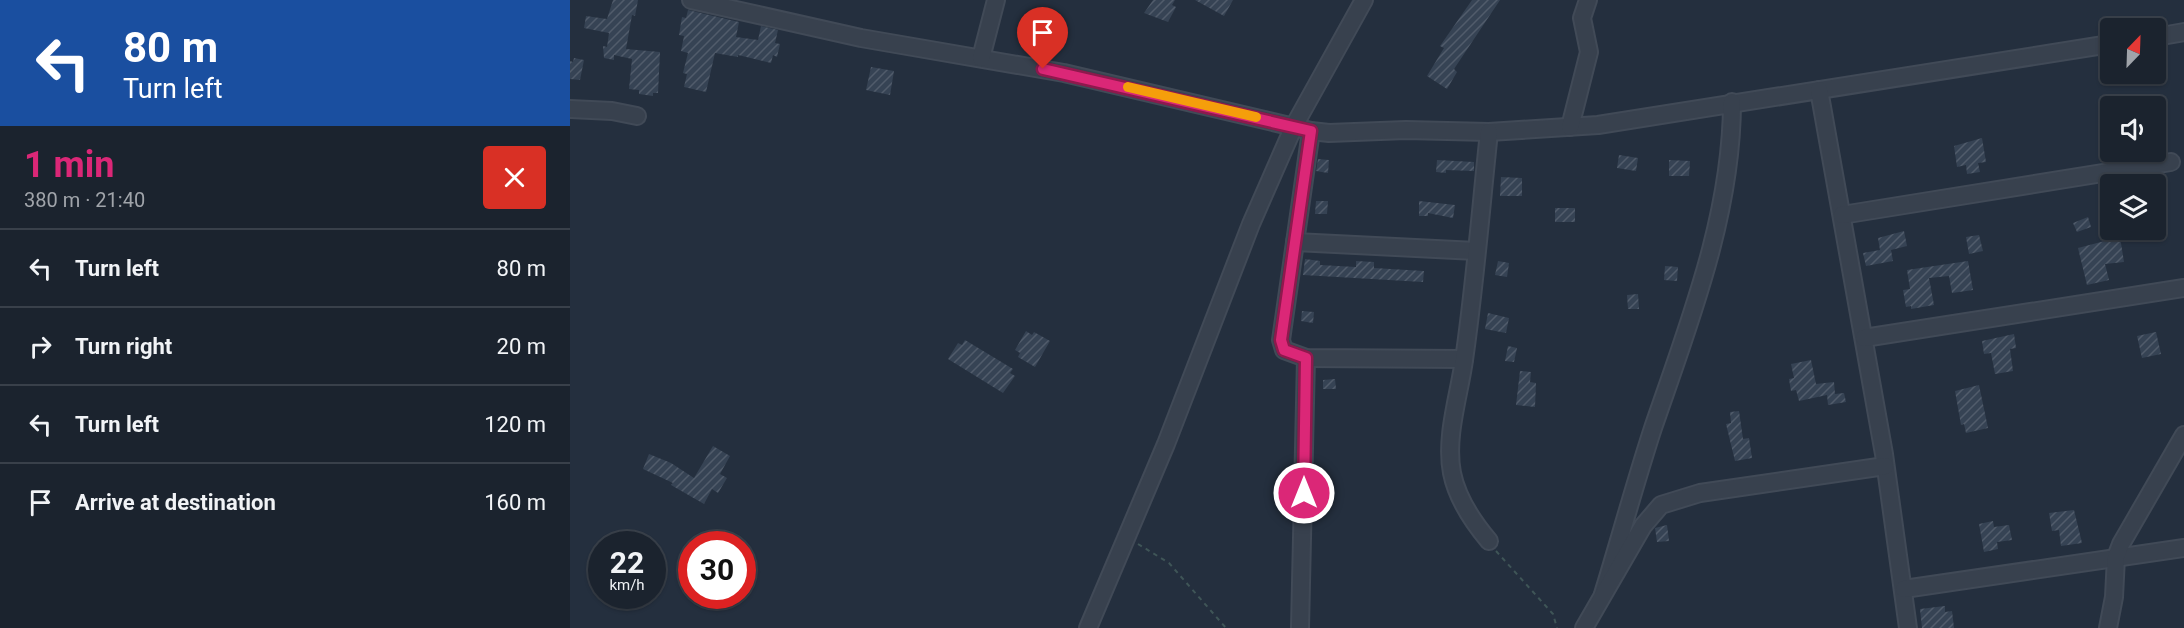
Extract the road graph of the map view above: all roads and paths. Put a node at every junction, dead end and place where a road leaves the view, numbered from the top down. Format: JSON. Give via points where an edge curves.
{"nodes":[{"id":1,"x":692,"y":0,"type":"edge"},
{"id":2,"x":996,"y":0,"type":"edge"},
{"id":3,"x":1364,"y":0,"type":"edge"},
{"id":4,"x":1588,"y":0,"type":"edge"},
{"id":5,"x":2184,"y":32,"type":"edge"},
{"id":6,"x":2166,"y":35,"type":"edge"},
{"id":7,"x":2100,"y":46,"type":"edge"},
{"id":8,"x":981,"y":58,"type":"junction"},
{"id":9,"x":1819,"y":90,"type":"junction"},
{"id":10,"x":1732,"y":102,"type":"junction"},
{"id":11,"x":570,"y":109,"type":"edge"},
{"id":12,"x":637,"y":116,"type":"dead end"},
{"id":13,"x":1294,"y":126,"type":"junction"},
{"id":14,"x":1570,"y":127,"type":"junction"},
{"id":15,"x":1311,"y":131,"type":"junction"},
{"id":16,"x":1489,"y":132,"type":"junction"},
{"id":17,"x":2171,"y":162,"type":"dead end"},
{"id":18,"x":1842,"y":215,"type":"junction"},
{"id":19,"x":1295,"y":242,"type":"junction"},
{"id":20,"x":1476,"y":251,"type":"junction"},
{"id":21,"x":2184,"y":288,"type":"edge"},
{"id":22,"x":1864,"y":338,"type":"junction"},
{"id":23,"x":1306,"y":358,"type":"junction"},
{"id":24,"x":1464,"y":359,"type":"junction"},
{"id":25,"x":2184,"y":435,"type":"edge"},
{"id":26,"x":1885,"y":466,"type":"junction"},
{"id":27,"x":1127,"y":538,"type":"junction"},
{"id":28,"x":1489,"y":541,"type":"joint"},
{"id":29,"x":2184,"y":548,"type":"edge"},
{"id":30,"x":2116,"y":557,"type":"junction"},
{"id":31,"x":1904,"y":589,"type":"junction"},
{"id":32,"x":1603,"y":594,"type":"junction"},
{"id":33,"x":1088,"y":628,"type":"edge"},
{"id":34,"x":1226,"y":628,"type":"edge"},
{"id":35,"x":1300,"y":628,"type":"edge"},
{"id":36,"x":1557,"y":628,"type":"edge"},
{"id":37,"x":1584,"y":628,"type":"edge"},
{"id":38,"x":1908,"y":628,"type":"edge"},
{"id":39,"x":2108,"y":628,"type":"edge"}],
"edges":[{"from":1,"to":8,"type":"street","via":[[861,38]]},
{"from":2,"to":8,"type":"street"},
{"from":3,"to":13,"type":"street"},
{"from":4,"to":14,"type":"street","via":[[1582,18],[1589,52]]},
{"from":5,"to":6,"type":"street"},
{"from":7,"to":9,"type":"street"},
{"from":8,"to":13,"type":"street","via":[[1064,72]]},
{"from":9,"to":10,"type":"street"},
{"from":9,"to":18,"type":"street"},
{"from":10,"to":14,"type":"street"},
{"from":10,"to":32,"type":"street","via":[[1730,153],[1707,268]]},
{"from":11,"to":12,"type":"street"},
{"from":13,"to":15,"type":"street"},
{"from":13,"to":27,"type":"street","via":[[1251,224]]},
{"from":14,"to":16,"type":"street"},
{"from":15,"to":16,"type":"street"},
{"from":15,"to":19,"type":"street"},
{"from":16,"to":20,"type":"street"},
{"from":17,"to":18,"type":"street"},
{"from":18,"to":22,"type":"street"},
{"from":19,"to":20,"type":"street"},
{"from":19,"to":23,"type":"street","via":[[1281,340],[1284,350]]},
{"from":20,"to":24,"type":"street"},
{"from":21,"to":22,"type":"street"},
{"from":22,"to":26,"type":"street"},
{"from":23,"to":24,"type":"street"},
{"from":23,"to":35,"type":"street"},
{"from":24,"to":28,"type":"street","via":[[1452,430],[1452,473],[1474,525]]},
{"from":25,"to":30,"type":"street","via":[[2127,531]]},
{"from":26,"to":31,"type":"street"},
{"from":26,"to":32,"type":"street","via":[[1700,493],[1661,505],[1643,526]]},
{"from":27,"to":33,"type":"street"},
{"from":27,"to":34,"type":"path","via":[[1169,563]]},
{"from":28,"to":36,"type":"path","via":[[1520,581],[1553,614]]},
{"from":29,"to":30,"type":"street"},
{"from":30,"to":31,"type":"street"},
{"from":30,"to":39,"type":"street","via":[[2116,586]]},
{"from":31,"to":38,"type":"street"},
{"from":32,"to":37,"type":"street"}]}
